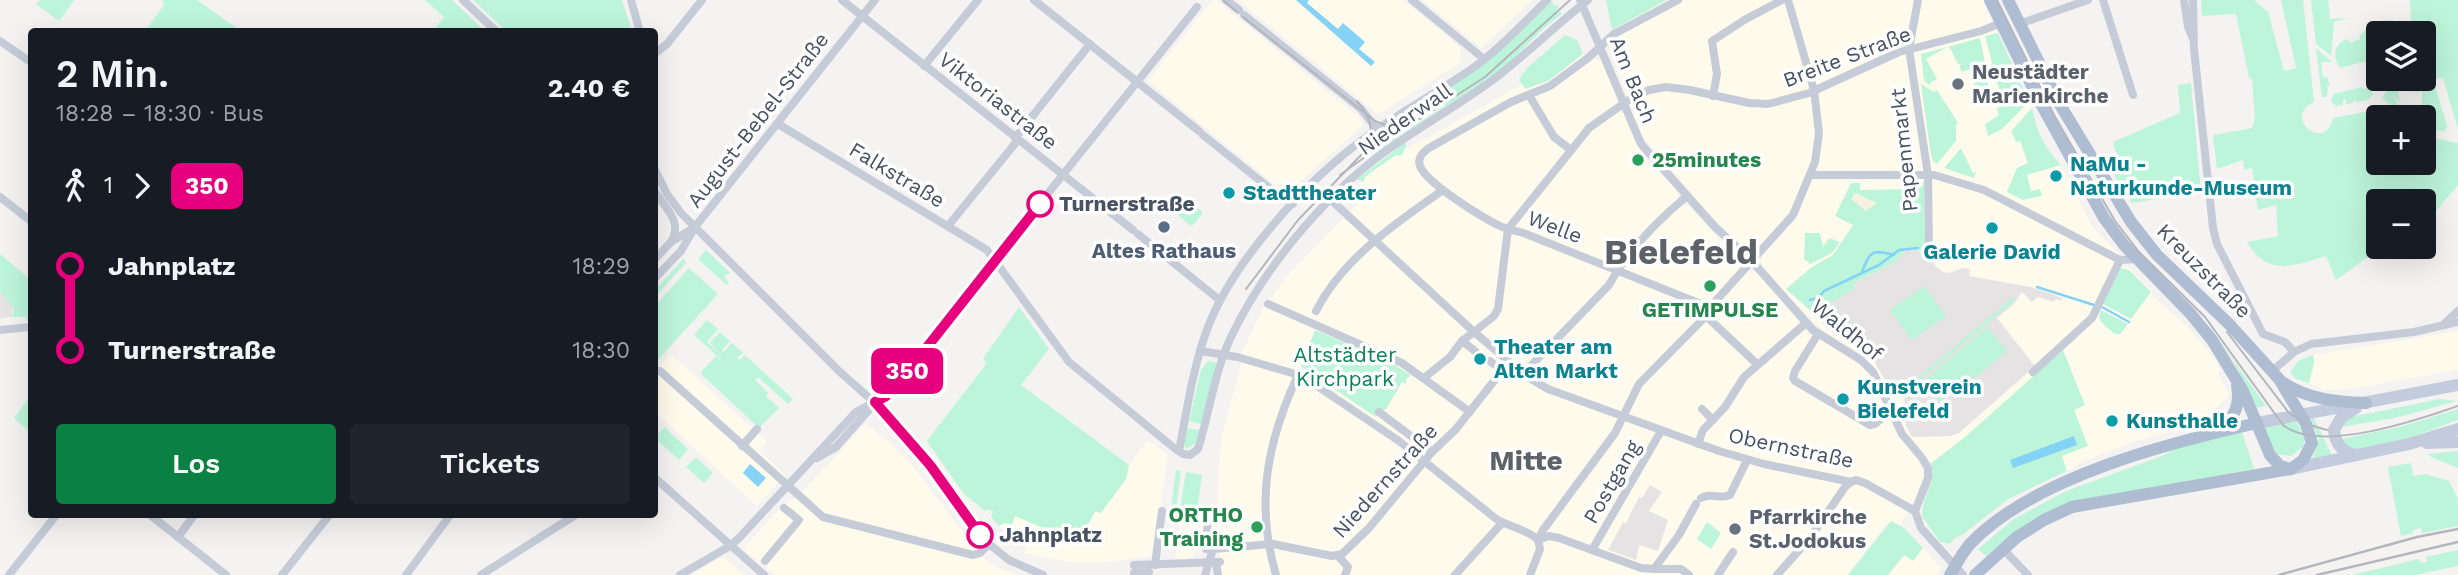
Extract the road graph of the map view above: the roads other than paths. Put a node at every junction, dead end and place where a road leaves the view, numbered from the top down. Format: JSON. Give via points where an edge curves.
{"nodes":[{"id":1,"x":463,"y":0,"type":"edge"},
{"id":2,"x":631,"y":0,"type":"edge"},
{"id":3,"x":702,"y":0,"type":"edge"},
{"id":4,"x":842,"y":0,"type":"edge"},
{"id":5,"x":875,"y":0,"type":"edge"},
{"id":6,"x":978,"y":0,"type":"edge"},
{"id":7,"x":1034,"y":0,"type":"edge"},
{"id":8,"x":1226,"y":0,"type":"edge"},
{"id":9,"x":1412,"y":0,"type":"edge"},
{"id":10,"x":1547,"y":0,"type":"edge"},
{"id":11,"x":1678,"y":0,"type":"edge"},
{"id":12,"x":1782,"y":0,"type":"edge"},
{"id":13,"x":1788,"y":0,"type":"edge"},
{"id":14,"x":1918,"y":0,"type":"edge"},
{"id":15,"x":1990,"y":0,"type":"edge"},
{"id":16,"x":2008,"y":0,"type":"edge"},
{"id":17,"x":2088,"y":0,"type":"edge"},
{"id":18,"x":2103,"y":0,"type":"edge"},
{"id":19,"x":2184,"y":0,"type":"edge"},
{"id":20,"x":2193,"y":0,"type":"edge"},
{"id":21,"x":1584,"y":1,"type":"edge"},
{"id":22,"x":1200,"y":4,"type":"edge"},
{"id":23,"x":862,"y":16,"type":"junction"},
{"id":24,"x":2001,"y":23,"type":"junction"},
{"id":25,"x":2019,"y":24,"type":"junction"},
{"id":26,"x":493,"y":28,"type":"edge"},
{"id":27,"x":639,"y":28,"type":"edge"},
{"id":28,"x":0,"y":41,"type":"edge"},
{"id":29,"x":2194,"y":42,"type":"junction"},
{"id":30,"x":1090,"y":44,"type":"junction"},
{"id":31,"x":1600,"y":46,"type":"junction"},
{"id":32,"x":1909,"y":49,"type":"junction"},
{"id":33,"x":658,"y":51,"type":"edge"},
{"id":34,"x":28,"y":60,"type":"edge"},
{"id":35,"x":1484,"y":60,"type":"junction"},
{"id":36,"x":924,"y":66,"type":"junction"},
{"id":37,"x":1137,"y":82,"type":"junction"},
{"id":38,"x":1814,"y":90,"type":"junction"},
{"id":39,"x":1529,"y":95,"type":"junction"},
{"id":40,"x":2133,"y":95,"type":"dead end"},
{"id":41,"x":1713,"y":96,"type":"junction"},
{"id":42,"x":1624,"y":104,"type":"junction"},
{"id":43,"x":778,"y":124,"type":"junction"},
{"id":44,"x":1377,"y":129,"type":"junction"},
{"id":45,"x":1016,"y":139,"type":"junction"},
{"id":46,"x":1572,"y":150,"type":"junction"},
{"id":47,"x":1420,"y":159,"type":"joint"},
{"id":48,"x":1063,"y":174,"type":"junction"},
{"id":49,"x":1812,"y":175,"type":"junction"},
{"id":50,"x":1928,"y":175,"type":"junction"},
{"id":51,"x":658,"y":176,"type":"edge"},
{"id":52,"x":1443,"y":190,"type":"junction"},
{"id":53,"x":658,"y":196,"type":"edge"},
{"id":54,"x":1687,"y":196,"type":"junction"},
{"id":55,"x":0,"y":197,"type":"edge"},
{"id":56,"x":1331,"y":200,"type":"junction"},
{"id":57,"x":1293,"y":204,"type":"junction"},
{"id":58,"x":28,"y":219,"type":"edge"},
{"id":59,"x":948,"y":226,"type":"junction"},
{"id":60,"x":695,"y":227,"type":"junction"},
{"id":61,"x":1508,"y":229,"type":"junction"},
{"id":62,"x":1375,"y":241,"type":"junction"},
{"id":63,"x":671,"y":242,"type":"junction"},
{"id":64,"x":1929,"y":247,"type":"dead end"},
{"id":65,"x":658,"y":256,"type":"edge"},
{"id":66,"x":996,"y":260,"type":"junction"},
{"id":67,"x":1751,"y":260,"type":"junction"},
{"id":68,"x":2120,"y":260,"type":"junction"},
{"id":69,"x":2137,"y":260,"type":"junction"},
{"id":70,"x":1617,"y":270,"type":"junction"},
{"id":71,"x":658,"y":275,"type":"edge"},
{"id":72,"x":1217,"y":298,"type":"dead end"},
{"id":73,"x":1268,"y":304,"type":"dead end"},
{"id":74,"x":1706,"y":311,"type":"junction"},
{"id":75,"x":2458,"y":311,"type":"edge"},
{"id":76,"x":1313,"y":320,"type":"junction"},
{"id":77,"x":2458,"y":322,"type":"edge"},
{"id":78,"x":1806,"y":323,"type":"junction"},
{"id":79,"x":2442,"y":325,"type":"junction"},
{"id":80,"x":28,"y":327,"type":"edge"},
{"id":81,"x":0,"y":330,"type":"edge"},
{"id":82,"x":1474,"y":332,"type":"junction"},
{"id":83,"x":1818,"y":334,"type":"junction"},
{"id":84,"x":1462,"y":341,"type":"junction"},
{"id":85,"x":1201,"y":351,"type":"junction"},
{"id":86,"x":1475,"y":351,"type":"dead end"},
{"id":87,"x":2294,"y":352,"type":"junction"},
{"id":88,"x":1224,"y":354,"type":"junction"},
{"id":89,"x":1490,"y":362,"type":"dead end"},
{"id":90,"x":1509,"y":362,"type":"junction"},
{"id":91,"x":1757,"y":364,"type":"junction"},
{"id":92,"x":1657,"y":365,"type":"junction"},
{"id":93,"x":660,"y":371,"type":"dead end"},
{"id":94,"x":1502,"y":371,"type":"junction"},
{"id":95,"x":1664,"y":372,"type":"dead end"},
{"id":96,"x":2033,"y":372,"type":"dead end"},
{"id":97,"x":1523,"y":374,"type":"junction"},
{"id":98,"x":1298,"y":375,"type":"junction"},
{"id":99,"x":2276,"y":375,"type":"junction"},
{"id":100,"x":2235,"y":376,"type":"junction"},
{"id":101,"x":1424,"y":378,"type":"junction"},
{"id":102,"x":2458,"y":385,"type":"edge"},
{"id":103,"x":2437,"y":390,"type":"junction"},
{"id":104,"x":2458,"y":393,"type":"edge"},
{"id":105,"x":875,"y":402,"type":"junction"},
{"id":106,"x":2366,"y":403,"type":"junction"},
{"id":107,"x":1702,"y":409,"type":"dead end"},
{"id":108,"x":1891,"y":411,"type":"junction"},
{"id":109,"x":1379,"y":412,"type":"dead end"},
{"id":110,"x":1470,"y":412,"type":"junction"},
{"id":111,"x":2301,"y":415,"type":"junction"},
{"id":112,"x":1623,"y":416,"type":"junction"},
{"id":113,"x":1713,"y":420,"type":"junction"},
{"id":114,"x":2257,"y":423,"type":"junction"},
{"id":115,"x":2458,"y":423,"type":"edge"},
{"id":116,"x":757,"y":429,"type":"dead end"},
{"id":117,"x":2458,"y":429,"type":"edge"},
{"id":118,"x":1667,"y":430,"type":"junction"},
{"id":119,"x":2215,"y":433,"type":"junction"},
{"id":120,"x":2444,"y":434,"type":"junction"},
{"id":121,"x":2458,"y":442,"type":"edge"},
{"id":122,"x":1698,"y":444,"type":"junction"},
{"id":123,"x":2409,"y":444,"type":"junction"},
{"id":124,"x":742,"y":446,"type":"junction"},
{"id":125,"x":1432,"y":452,"type":"junction"},
{"id":126,"x":1182,"y":453,"type":"junction"},
{"id":127,"x":2360,"y":455,"type":"junction"},
{"id":128,"x":1748,"y":460,"type":"junction"},
{"id":129,"x":1424,"y":461,"type":"junction"},
{"id":130,"x":2291,"y":469,"type":"junction"},
{"id":131,"x":658,"y":481,"type":"edge"},
{"id":132,"x":1851,"y":482,"type":"junction"},
{"id":133,"x":787,"y":487,"type":"junction"},
{"id":134,"x":785,"y":508,"type":"dead end"},
{"id":135,"x":1163,"y":511,"type":"dead end"},
{"id":136,"x":1915,"y":511,"type":"junction"},
{"id":137,"x":54,"y":518,"type":"edge"},
{"id":138,"x":154,"y":518,"type":"edge"},
{"id":139,"x":192,"y":518,"type":"edge"},
{"id":140,"x":327,"y":518,"type":"edge"},
{"id":141,"x":448,"y":518,"type":"edge"},
{"id":142,"x":571,"y":518,"type":"edge"},
{"id":143,"x":1208,"y":518,"type":"dead end"},
{"id":144,"x":1502,"y":523,"type":"junction"},
{"id":145,"x":178,"y":537,"type":"junction"},
{"id":146,"x":1538,"y":540,"type":"junction"},
{"id":147,"x":989,"y":544,"type":"junction"},
{"id":148,"x":1269,"y":544,"type":"junction"},
{"id":149,"x":730,"y":546,"type":"junction"},
{"id":150,"x":2002,"y":548,"type":"junction"},
{"id":151,"x":1216,"y":549,"type":"junction"},
{"id":152,"x":1592,"y":550,"type":"junction"},
{"id":153,"x":1733,"y":552,"type":"dead end"},
{"id":154,"x":1338,"y":556,"type":"junction"},
{"id":155,"x":765,"y":561,"type":"dead end"},
{"id":156,"x":1215,"y":562,"type":"junction"},
{"id":157,"x":1134,"y":569,"type":"edge"},
{"id":158,"x":1151,"y":569,"type":"edge"},
{"id":159,"x":1639,"y":569,"type":"edge"},
{"id":160,"x":1654,"y":569,"type":"junction"},
{"id":161,"x":1956,"y":572,"type":"edge"},
{"id":162,"x":409,"y":574,"type":"edge"},
{"id":163,"x":9,"y":575,"type":"edge"},
{"id":164,"x":226,"y":575,"type":"edge"},
{"id":165,"x":282,"y":575,"type":"edge"},
{"id":166,"x":481,"y":575,"type":"edge"},
{"id":167,"x":680,"y":575,"type":"edge"},
{"id":168,"x":764,"y":575,"type":"edge"},
{"id":169,"x":1043,"y":575,"type":"edge"},
{"id":170,"x":1205,"y":575,"type":"edge"},
{"id":171,"x":1217,"y":575,"type":"edge"},
{"id":172,"x":1276,"y":575,"type":"edge"},
{"id":173,"x":1345,"y":575,"type":"edge"},
{"id":174,"x":1455,"y":575,"type":"edge"},
{"id":175,"x":1531,"y":575,"type":"edge"},
{"id":176,"x":1689,"y":575,"type":"edge"},
{"id":177,"x":1718,"y":575,"type":"edge"},
{"id":178,"x":1777,"y":575,"type":"edge"},
{"id":179,"x":1975,"y":575,"type":"edge"},
{"id":180,"x":2028,"y":575,"type":"edge"}],
"edges":[{"from":1,"to":26,"type":"street"},
{"from":2,"to":27,"type":"street"},
{"from":3,"to":33,"type":"street"},
{"from":4,"to":23,"type":"street","name":"Viktoriastraße"},
{"from":5,"to":23,"type":"street","name":"August-Bebel-Straße"},
{"from":6,"to":36,"type":"street"},
{"from":7,"to":30,"type":"street"},
{"from":8,"to":44,"type":"street","via":[[1361,109]]},
{"from":9,"to":35,"type":"street"},
{"from":10,"to":35,"type":"street","name":"Niederwall"},
{"from":11,"to":31,"type":"street","name":"Niederwall"},
{"from":12,"to":41,"type":"street","via":[[1712,41],[1717,74]]},
{"from":13,"to":38,"type":"street"},
{"from":14,"to":32,"type":"street","name":"Papenmarkt"},
{"from":15,"to":24,"type":"main road","name":"Kreuzstraße"},
{"from":16,"to":25,"type":"main road","name":"Kreuzstraße"},
{"from":17,"to":25,"type":"street"},
{"from":18,"to":40,"type":"street"},
{"from":19,"to":29,"type":"street"},
{"from":20,"to":29,"type":"street"},
{"from":21,"to":31,"type":"street","name":"Am Bach"},
{"from":21,"to":56,"type":"street","name":"Niederwall","via":[[1497,77],[1378,157]]},
{"from":22,"to":37,"type":"street"},
{"from":23,"to":36,"type":"street","name":"Viktoriastraße"},
{"from":23,"to":43,"type":"street","name":"August-Bebel-Straße"},
{"from":24,"to":32,"type":"street","name":"Breite Straße"},
{"from":24,"to":69,"type":"main road","name":"Kreuzstraße","via":[[2099,210]]},
{"from":25,"to":99,"type":"main road","name":"Kreuzstraße","via":[[2082,143],[2143,239]]},
{"from":28,"to":34,"type":"street"},
{"from":29,"to":87,"type":"street","via":[[2217,244],[2263,334],[2285,342]]},
{"from":30,"to":37,"type":"street"},
{"from":30,"to":45,"type":"street"},
{"from":31,"to":39,"type":"street","name":"Niederwall","via":[[1564,76]]},
{"from":31,"to":42,"type":"street","name":"Am Bach"},
{"from":32,"to":38,"type":"street","name":"Breite Straße"},
{"from":32,"to":50,"type":"street","name":"Papenmarkt"},
{"from":35,"to":44,"type":"street","name":"Niederwall"},
{"from":36,"to":45,"type":"street","name":"Viktoriastraße"},
{"from":37,"to":48,"type":"street"},
{"from":37,"to":57,"type":"street"},
{"from":38,"to":41,"type":"street","name":"Breite Straße","via":[[1768,104]]},
{"from":38,"to":49,"type":"street","via":[[1819,133]]},
{"from":39,"to":46,"type":"street","via":[[1554,137]]},
{"from":39,"to":47,"type":"street","name":"Niederwall","via":[[1429,148]]},
{"from":41,"to":42,"type":"street","name":"Breite Straße","via":[[1666,88],[1649,90]]},
{"from":42,"to":46,"type":"street","name":"Breite Straße","via":[[1589,128]]},
{"from":42,"to":54,"type":"street","name":"Am Bach","via":[[1641,144]]},
{"from":43,"to":59,"type":"street","name":"Falkstraße"},
{"from":43,"to":60,"type":"street","name":"August-Bebel-Straße"},
{"from":44,"to":57,"type":"street","name":"Niederwall","via":[[1337,160]]},
{"from":45,"to":48,"type":"street","name":"Viktoriastraße"},
{"from":45,"to":59,"type":"street"},
{"from":46,"to":61,"type":"street","name":"Breite Straße"},
{"from":47,"to":52,"type":"street","name":"Welle","via":[[1423,171]]},
{"from":48,"to":66,"type":"street"},
{"from":48,"to":72,"type":"street","name":"Viktoriastraße"},
{"from":49,"to":50,"type":"street"},
{"from":49,"to":67,"type":"street","via":[[1793,215]]},
{"from":50,"to":64,"type":"street","name":"Papenmarkt"},
{"from":50,"to":68,"type":"street","via":[[1984,190]]},
{"from":51,"to":60,"type":"street","via":[[673,204]]},
{"from":52,"to":61,"type":"street","name":"Welle"},
{"from":52,"to":62,"type":"street"},
{"from":53,"to":63,"type":"street","via":[[677,224]]},
{"from":54,"to":67,"type":"street","name":"Am Bach"},
{"from":54,"to":70,"type":"street","via":[[1660,218]]},
{"from":55,"to":58,"type":"street"},
{"from":56,"to":62,"type":"street","name":"Obernstraße"},
{"from":56,"to":88,"type":"street","name":"Niederwall","via":[[1264,281]]},
{"from":57,"to":85,"type":"street","name":"Niederwall","via":[[1231,282],[1208,326]]},
{"from":59,"to":66,"type":"street","name":"Falkstraße","via":[[988,250]]},
{"from":60,"to":63,"type":"street","name":"August-Bebel-Straße"},
{"from":60,"to":71,"type":"street","name":"August-Bebel-Straße","via":[[681,251]]},
{"from":60,"to":105,"type":"street"},
{"from":61,"to":70,"type":"street","name":"Welle"},
{"from":61,"to":82,"type":"street","via":[[1498,309]]},
{"from":62,"to":76,"type":"street","via":[[1340,275]]},
{"from":62,"to":82,"type":"street","name":"Obernstraße"},
{"from":63,"to":65,"type":"street","name":"August-Bebel-Straße"},
{"from":66,"to":105,"type":"street","via":[[897,384]]},
{"from":66,"to":126,"type":"street","name":"Falkstraße","via":[[1069,362]]},
{"from":67,"to":74,"type":"street"},
{"from":67,"to":78,"type":"street","name":"Waldhof"},
{"from":68,"to":69,"type":"street"},
{"from":68,"to":96,"type":"street","via":[[2092,318]]},
{"from":69,"to":100,"type":"main road","name":"Kreuzstraße","via":[[2203,328]]},
{"from":70,"to":74,"type":"street","name":"Welle"},
{"from":70,"to":97,"type":"street","via":[[1609,285]]},
{"from":73,"to":76,"type":"street"},
{"from":74,"to":91,"type":"street","name":"Welle","via":[[1719,334]]},
{"from":74,"to":92,"type":"street"},
{"from":75,"to":79,"type":"street"},
{"from":76,"to":101,"type":"street"},
{"from":77,"to":79,"type":"street"},
{"from":78,"to":83,"type":"street","name":"Waldhof"},
{"from":78,"to":91,"type":"street"},
{"from":79,"to":87,"type":"street","via":[[2311,344]]},
{"from":80,"to":81,"type":"street"},
{"from":82,"to":84,"type":"street"},
{"from":82,"to":90,"type":"street","name":"Obernstraße","via":[[1488,349]]},
{"from":83,"to":108,"type":"street","name":"Waldhof","via":[[1870,368]]},
{"from":83,"to":108,"type":"street","via":[[1794,371],[1795,381],[1870,425]]},
{"from":84,"to":86,"type":"street"},
{"from":84,"to":101,"type":"street"},
{"from":85,"to":88,"type":"street"},
{"from":85,"to":126,"type":"street","name":"Niederwall"},
{"from":87,"to":99,"type":"street"},
{"from":88,"to":98,"type":"street"},
{"from":88,"to":126,"type":"street","name":"Niederwall","via":[[1199,445],[1195,453]]},
{"from":89,"to":94,"type":"street"},
{"from":90,"to":94,"type":"street","name":"Niedernstraße"},
{"from":90,"to":97,"type":"street","name":"Obernstraße"},
{"from":91,"to":113,"type":"street","via":[[1732,386],[1725,407]]},
{"from":92,"to":95,"type":"street"},
{"from":92,"to":112,"type":"street","via":[[1639,384]]},
{"from":93,"to":124,"type":"street"},
{"from":94,"to":110,"type":"street","name":"Niedernstraße"},
{"from":97,"to":112,"type":"street","name":"Obernstraße","via":[[1548,389]]},
{"from":98,"to":129,"type":"street"},
{"from":98,"to":148,"type":"street","via":[[1270,447],[1265,485]]},
{"from":99,"to":106,"type":"main road","via":[[2315,397]]},
{"from":99,"to":111,"type":"main road","name":"Kreuzstraße"},
{"from":100,"to":114,"type":"main road","name":"Kreuzstraße"},
{"from":100,"to":119,"type":"main road","via":[[2237,405]]},
{"from":101,"to":110,"type":"street"},
{"from":102,"to":103,"type":"main road"},
{"from":103,"to":104,"type":"main road"},
{"from":103,"to":106,"type":"main road"},
{"from":105,"to":133,"type":"street","via":[[858,410]]},
{"from":105,"to":147,"type":"street"},
{"from":106,"to":111,"type":"main road"},
{"from":106,"to":127,"type":"main road","via":[[2341,418],[2334,430],[2340,447]]},
{"from":107,"to":113,"type":"street"},
{"from":108,"to":136,"type":"street","name":"Waldhof","via":[[1928,468]]},
{"from":109,"to":125,"type":"street"},
{"from":110,"to":125,"type":"street","name":"Niedernstraße"},
{"from":111,"to":114,"type":"main road"},
{"from":111,"to":130,"type":"main road","name":"Kreuzstraße","via":[[2312,443],[2303,460]]},
{"from":112,"to":118,"type":"street","name":"Obernstraße"},
{"from":112,"to":146,"type":"street"},
{"from":113,"to":122,"type":"street"},
{"from":114,"to":119,"type":"main road"},
{"from":114,"to":130,"type":"main road","name":"Kreuzstraße","via":[[2273,460]]},
{"from":115,"to":120,"type":"main road"},
{"from":116,"to":124,"type":"street"},
{"from":117,"to":120,"type":"main road"},
{"from":118,"to":122,"type":"street","name":"Obernstraße"},
{"from":118,"to":152,"type":"street","name":"Postgang"},
{"from":119,"to":161,"type":"main road","via":[[2141,453],[2036,496],[1990,526],[1969,546]]},
{"from":120,"to":123,"type":"main road"},
{"from":121,"to":123,"type":"main road"},
{"from":122,"to":128,"type":"street","name":"Obernstraße"},
{"from":123,"to":127,"type":"main road"},
{"from":124,"to":133,"type":"street"},
{"from":125,"to":129,"type":"street","name":"Niedernstraße"},
{"from":127,"to":130,"type":"main road"},
{"from":128,"to":132,"type":"street","name":"Obernstraße"},
{"from":128,"to":160,"type":"street","via":[[1731,495],[1707,495],[1699,501]]},
{"from":129,"to":144,"type":"street"},
{"from":129,"to":154,"type":"street","name":"Niedernstraße","via":[[1369,528]]},
{"from":130,"to":150,"type":"main road","via":[[2084,504],[2044,520]]},
{"from":131,"to":149,"type":"street"},
{"from":132,"to":136,"type":"street","name":"Obernstraße","via":[[1865,482]]},
{"from":132,"to":178,"type":"street"},
{"from":133,"to":147,"type":"street","via":[[823,517],[973,555]]},
{"from":133,"to":149,"type":"street"},
{"from":134,"to":155,"type":"street","via":[[799,520]]},
{"from":135,"to":158,"type":"street"},
{"from":136,"to":161,"type":"street","name":"Obernstraße","via":[[1921,528]]},
{"from":137,"to":163,"type":"street"},
{"from":138,"to":145,"type":"street"},
{"from":139,"to":145,"type":"street"},
{"from":140,"to":165,"type":"street"},
{"from":141,"to":162,"type":"street"},
{"from":142,"to":166,"type":"street"},
{"from":143,"to":151,"type":"street","via":[[1206,549]]},
{"from":144,"to":146,"type":"street"},
{"from":144,"to":174,"type":"street"},
{"from":145,"to":164,"type":"street"},
{"from":146,"to":152,"type":"street","via":[[1552,536]]},
{"from":146,"to":175,"type":"street","via":[[1540,549]]},
{"from":147,"to":169,"type":"street","via":[[1009,560]]},
{"from":148,"to":151,"type":"street","name":"Niedernstraße"},
{"from":148,"to":154,"type":"street","name":"Niedernstraße"},
{"from":148,"to":172,"type":"street"},
{"from":149,"to":167,"type":"street"},
{"from":149,"to":168,"type":"street"},
{"from":150,"to":179,"type":"main road"},
{"from":150,"to":180,"type":"street"},
{"from":151,"to":156,"type":"street"},
{"from":152,"to":159,"type":"street"},
{"from":153,"to":177,"type":"street"},
{"from":154,"to":173,"type":"street","name":"Niedernstraße","via":[[1348,567]]},
{"from":156,"to":158,"type":"street"},
{"from":156,"to":170,"type":"street"},
{"from":156,"to":171,"type":"street"},
{"from":157,"to":158,"type":"street"},
{"from":159,"to":160,"type":"street"},
{"from":160,"to":176,"type":"street","via":[[1681,569]]}]}
